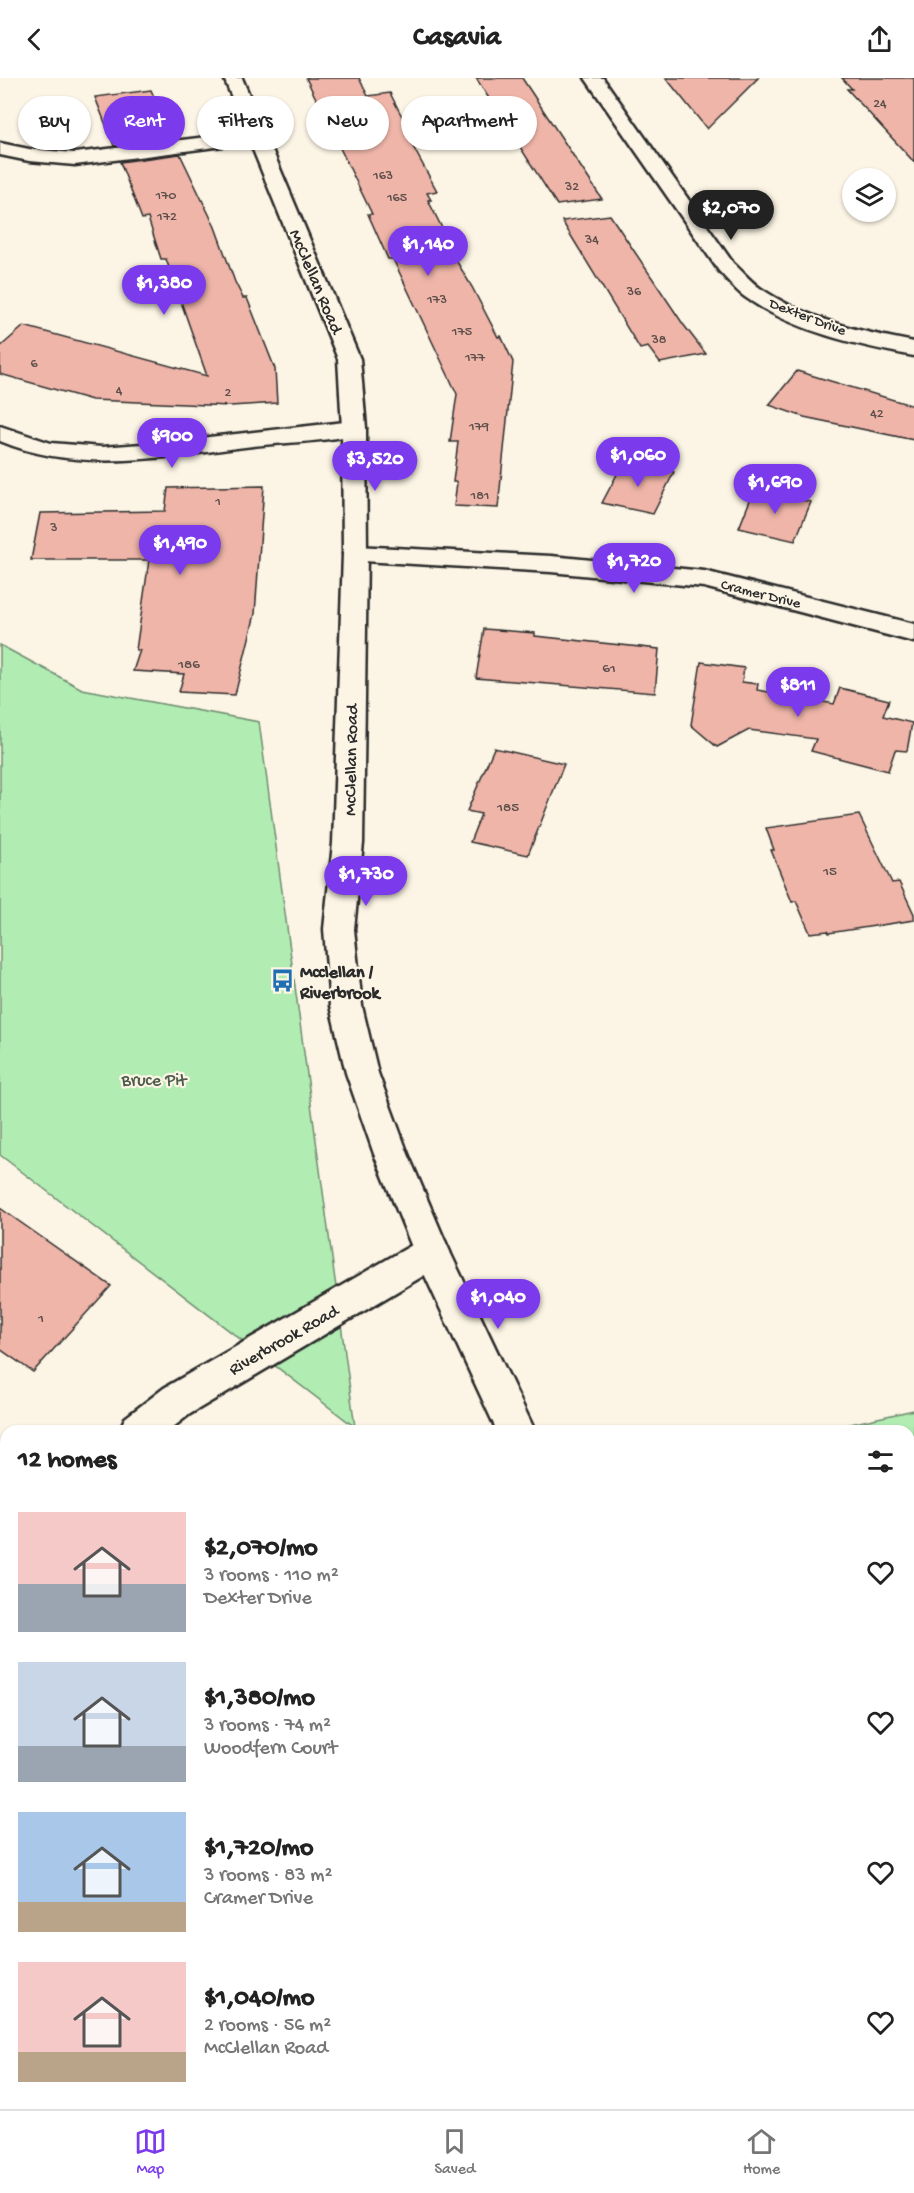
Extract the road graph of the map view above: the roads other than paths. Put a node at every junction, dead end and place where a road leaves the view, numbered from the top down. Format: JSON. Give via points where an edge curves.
{"nodes":[{"id":1,"x":233,"y":78,"type":"edge"},
{"id":2,"x":594,"y":78,"type":"edge"},
{"id":3,"x":240,"y":96,"type":"edge"},
{"id":4,"x":197,"y":144,"type":"edge"},
{"id":5,"x":0,"y":149,"type":"edge"},
{"id":6,"x":261,"y":150,"type":"edge"},
{"id":7,"x":914,"y":349,"type":"edge"},
{"id":8,"x":354,"y":428,"type":"junction"},
{"id":9,"x":0,"y":433,"type":"edge"},
{"id":10,"x":355,"y":554,"type":"junction"},
{"id":11,"x":914,"y":633,"type":"edge"},
{"id":12,"x":432,"y":1252,"type":"junction"},
{"id":13,"x":146,"y":1425,"type":"edge"},
{"id":14,"x":513,"y":1425,"type":"edge"}],
"edges":[{"from":1,"to":3,"type":"street","name":"McClellan Road"},
{"from":2,"to":7,"type":"street","name":"Dexter Drive","via":[[726,267],[752,292],[777,307],[837,330]]},
{"from":4,"to":5,"type":"street","via":[[75,159]]},
{"from":6,"to":8,"type":"street","name":"McClellan Road","via":[[349,359]]},
{"from":8,"to":9,"type":"street","via":[[107,455],[60,453]]},
{"from":8,"to":10,"type":"street","name":"McClellan Road"},
{"from":10,"to":11,"type":"street","name":"Cramer Drive","via":[[551,564],[704,579]]},
{"from":10,"to":12,"type":"street","name":"McClellan Road","via":[[348,843],[339,929],[346,1006],[369,1092]]},
{"from":12,"to":13,"type":"street","name":"Riverbrook Road","via":[[177,1401]]},
{"from":12,"to":14,"type":"street","name":"McClellan Road"}]}
